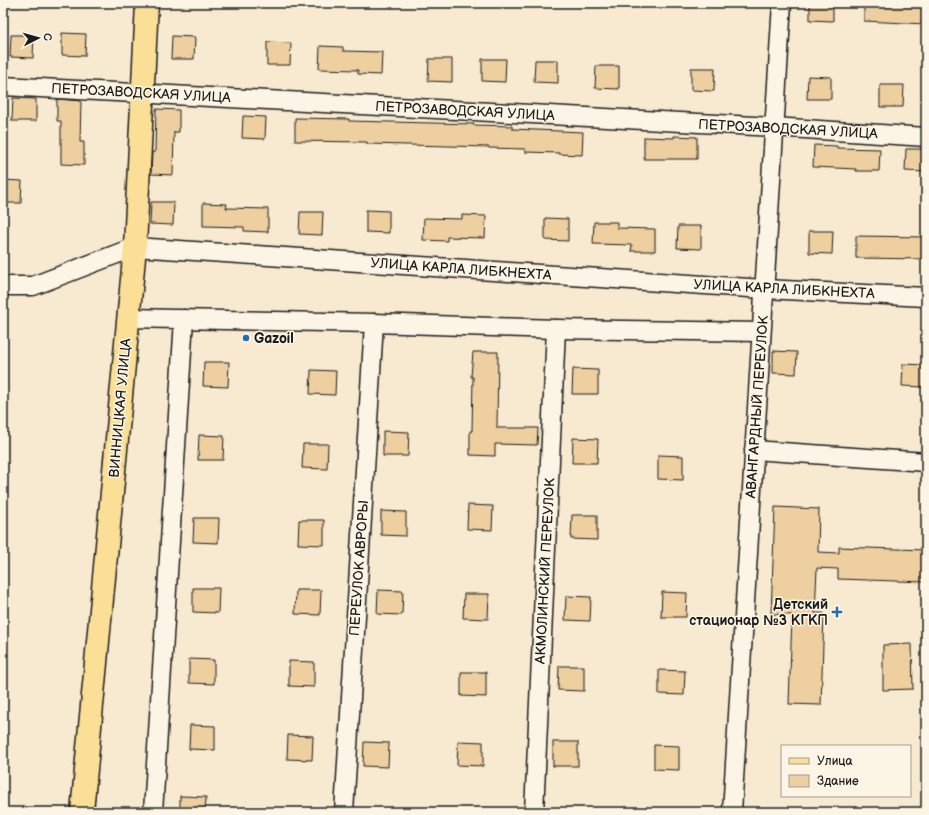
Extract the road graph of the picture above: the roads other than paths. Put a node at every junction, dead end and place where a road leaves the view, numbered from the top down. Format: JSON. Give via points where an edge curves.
{"nodes":[{"id":1,"x":147,"y":3,"type":"edge"},
{"id":2,"x":782,"y":3,"type":"edge"},
{"id":3,"x":3,"y":86,"type":"edge"},
{"id":4,"x":142,"y":94,"type":"junction"},
{"id":5,"x":774,"y":127,"type":"junction"},
{"id":6,"x":926,"y":137,"type":"edge"},
{"id":7,"x":135,"y":247,"type":"junction"},
{"id":8,"x":3,"y":286,"type":"edge"},
{"id":9,"x":764,"y":289,"type":"junction"},
{"id":10,"x":926,"y":297,"type":"edge"},
{"id":11,"x":128,"y":318,"type":"junction"},
{"id":12,"x":184,"y":319,"type":"junction"},
{"id":13,"x":374,"y":323,"type":"junction"},
{"id":14,"x":556,"y":329,"type":"junction"},
{"id":15,"x":761,"y":332,"type":"junction"},
{"id":16,"x":754,"y":450,"type":"junction"},
{"id":17,"x":926,"y":462,"type":"edge"},
{"id":18,"x":82,"y":812,"type":"edge"},
{"id":19,"x":153,"y":812,"type":"edge"},
{"id":20,"x":344,"y":812,"type":"edge"},
{"id":21,"x":534,"y":812,"type":"edge"},
{"id":22,"x":732,"y":812,"type":"edge"}],
"edges":[{"from":1,"to":4,"type":"main road","name":"ВИННИЦКАЯ УЛИЦА"},
{"from":2,"to":5,"type":"street","name":"АВАНГАРДНЫЙ ПЕРЕУЛОК"},
{"from":3,"to":4,"type":"street","name":"ПЕТРОЗАВОДСКАЯ УЛИЦА"},
{"from":4,"to":5,"type":"street","name":"ПЕТРОЗАВОДСКАЯ УЛИЦА"},
{"from":4,"to":7,"type":"main road","name":"ВИННИЦКАЯ УЛИЦА"},
{"from":5,"to":6,"type":"street","name":"ПЕТРОЗАВОДСКАЯ УЛИЦА"},
{"from":5,"to":9,"type":"street","name":"АВАНГАРДНЫЙ ПЕРЕУЛОК"},
{"from":7,"to":8,"type":"street","name":"УЛИЦА КАРЛА ЛИБКНЕХТА","via":[[33,286]]},
{"from":7,"to":9,"type":"street","name":"УЛИЦА КАРЛА ЛИБКНЕХТА"},
{"from":7,"to":11,"type":"main road","name":"ВИННИЦКАЯ УЛИЦА"},
{"from":9,"to":10,"type":"street","name":"УЛИЦА КАРЛА ЛИБКНЕХТА"},
{"from":9,"to":15,"type":"street","name":"АВАНГАРДНЫЙ ПЕРЕУЛОК"},
{"from":11,"to":12,"type":"street"},
{"from":11,"to":18,"type":"main road","name":"ВИННИЦКАЯ УЛИЦА"},
{"from":12,"to":13,"type":"street"},
{"from":12,"to":19,"type":"street"},
{"from":13,"to":14,"type":"street"},
{"from":13,"to":20,"type":"street","name":"ПЕРЕУЛОК АВРОРЫ"},
{"from":14,"to":15,"type":"street"},
{"from":14,"to":21,"type":"street","name":"АКМОЛИНСКИЙ ПЕРЕУЛОК"},
{"from":15,"to":16,"type":"street","name":"АВАНГАРДНЫЙ ПЕРЕУЛОК"},
{"from":16,"to":17,"type":"street"},
{"from":16,"to":22,"type":"street","name":"АВАНГАРДНЫЙ ПЕРЕУЛОК"}]}
